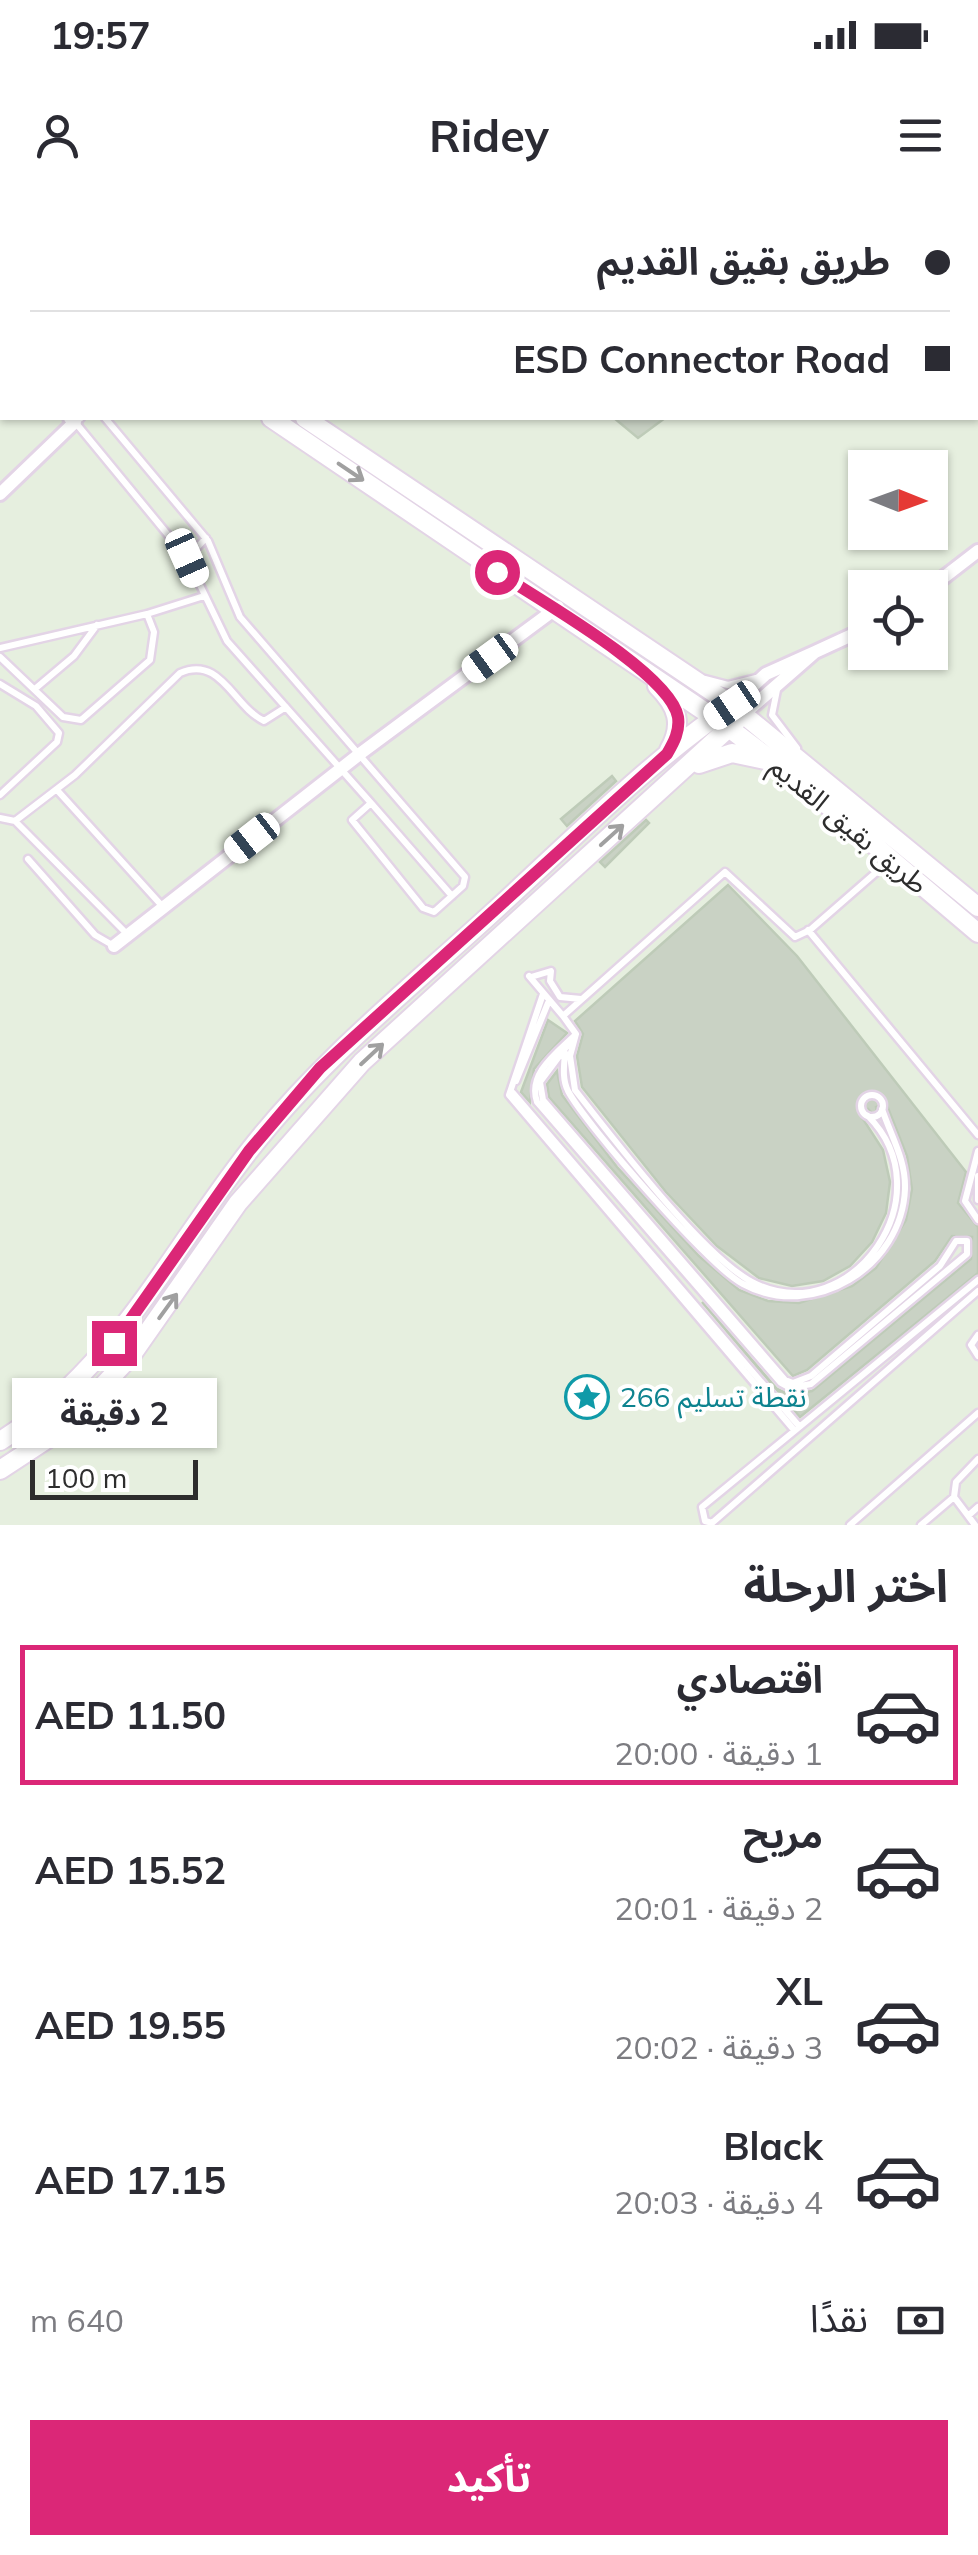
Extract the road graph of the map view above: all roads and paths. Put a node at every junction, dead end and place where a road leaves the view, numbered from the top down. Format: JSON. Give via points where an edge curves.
{"nodes":[{"id":1,"x":75,"y":420,"type":"edge"},
{"id":2,"x":77,"y":420,"type":"edge"},
{"id":3,"x":108,"y":420,"type":"edge"},
{"id":4,"x":273,"y":420,"type":"edge"},
{"id":5,"x":308,"y":420,"type":"edge"},
{"id":6,"x":0,"y":494,"type":"edge"},
{"id":7,"x":206,"y":538,"type":"junction"},
{"id":8,"x":978,"y":551,"type":"edge"},
{"id":9,"x":187,"y":558,"type":"junction"},
{"id":10,"x":948,"y":574,"type":"edge"},
{"id":11,"x":569,"y":594,"type":"junction"},
{"id":12,"x":204,"y":596,"type":"junction"},
{"id":13,"x":555,"y":612,"type":"junction"},
{"id":14,"x":147,"y":614,"type":"junction"},
{"id":15,"x":96,"y":625,"type":"junction"},
{"id":16,"x":848,"y":637,"type":"edge"},
{"id":17,"x":0,"y":648,"type":"edge"},
{"id":18,"x":815,"y":652,"type":"junction"},
{"id":19,"x":0,"y":657,"type":"edge"},
{"id":20,"x":628,"y":657,"type":"junction"},
{"id":21,"x":686,"y":674,"type":"junction"},
{"id":22,"x":766,"y":674,"type":"junction"},
{"id":23,"x":781,"y":682,"type":"junction"},
{"id":24,"x":0,"y":684,"type":"edge"},
{"id":25,"x":36,"y":688,"type":"junction"},
{"id":26,"x":286,"y":706,"type":"junction"},
{"id":27,"x":738,"y":710,"type":"junction"},
{"id":28,"x":721,"y":723,"type":"junction"},
{"id":29,"x":361,"y":753,"type":"junction"},
{"id":30,"x":667,"y":754,"type":"junction"},
{"id":31,"x":341,"y":768,"type":"junction"},
{"id":32,"x":782,"y":768,"type":"junction"},
{"id":33,"x":814,"y":768,"type":"junction"},
{"id":34,"x":666,"y":786,"type":"junction"},
{"id":35,"x":56,"y":790,"type":"junction"},
{"id":36,"x":0,"y":795,"type":"edge"},
{"id":37,"x":371,"y":803,"type":"junction"},
{"id":38,"x":0,"y":818,"type":"edge"},
{"id":39,"x":16,"y":820,"type":"junction"},
{"id":40,"x":902,"y":843,"type":"junction"},
{"id":41,"x":28,"y":859,"type":"dead end"},
{"id":42,"x":890,"y":859,"type":"junction"},
{"id":43,"x":452,"y":896,"type":"junction"},
{"id":44,"x":162,"y":907,"type":"junction"},
{"id":45,"x":978,"y":907,"type":"edge"},
{"id":46,"x":488,"y":917,"type":"junction"},
{"id":47,"x":808,"y":930,"type":"junction"},
{"id":48,"x":978,"y":933,"type":"edge"},
{"id":49,"x":127,"y":934,"type":"junction"},
{"id":50,"x":503,"y":934,"type":"junction"},
{"id":51,"x":114,"y":946,"type":"joint"},
{"id":52,"x":543,"y":994,"type":"junction"},
{"id":53,"x":582,"y":999,"type":"junction"},
{"id":54,"x":548,"y":1003,"type":"junction"},
{"id":55,"x":563,"y":1016,"type":"junction"},
{"id":56,"x":576,"y":1034,"type":"junction"},
{"id":57,"x":566,"y":1052,"type":"junction"},
{"id":58,"x":882,"y":1109,"type":"junction"},
{"id":59,"x":868,"y":1116,"type":"junction"},
{"id":60,"x":978,"y":1135,"type":"edge"},
{"id":61,"x":978,"y":1151,"type":"edge"},
{"id":62,"x":978,"y":1176,"type":"edge"},
{"id":63,"x":978,"y":1200,"type":"edge"},
{"id":64,"x":978,"y":1220,"type":"edge"},
{"id":65,"x":978,"y":1280,"type":"edge"},
{"id":66,"x":978,"y":1291,"type":"edge"},
{"id":67,"x":978,"y":1336,"type":"edge"},
{"id":68,"x":978,"y":1356,"type":"edge"},
{"id":69,"x":978,"y":1413,"type":"edge"},
{"id":70,"x":797,"y":1428,"type":"junction"},
{"id":71,"x":0,"y":1441,"type":"edge"},
{"id":72,"x":978,"y":1459,"type":"edge"},
{"id":73,"x":0,"y":1470,"type":"edge"},
{"id":74,"x":954,"y":1497,"type":"junction"},
{"id":75,"x":978,"y":1507,"type":"edge"},
{"id":76,"x":968,"y":1515,"type":"junction"},
{"id":77,"x":850,"y":1525,"type":"edge"},
{"id":78,"x":921,"y":1525,"type":"edge"},
{"id":79,"x":975,"y":1525,"type":"edge"}],
"edges":[{"from":1,"to":6,"type":"street"},
{"from":2,"to":9,"type":"lane"},
{"from":3,"to":7,"type":"lane"},
{"from":4,"to":13,"type":"main road","name":"طريق بقيق القديم","one_way":true},
{"from":5,"to":11,"type":"main road","name":"طريق بقيق القديم"},
{"from":7,"to":9,"type":"lane"},
{"from":7,"to":29,"type":"lane","via":[[240,617]]},
{"from":8,"to":10,"type":"street"},
{"from":9,"to":12,"type":"lane"},
{"from":11,"to":13,"type":"street"},
{"from":11,"to":21,"type":"main road","name":"طريق بقيق القديم"},
{"from":12,"to":14,"type":"lane"},
{"from":12,"to":26,"type":"lane","via":[[227,641]]},
{"from":13,"to":20,"type":"main road","name":"طريق بقيق القديم"},
{"from":13,"to":29,"type":"street"},
{"from":14,"to":15,"type":"lane"},
{"from":14,"to":25,"type":"lane","via":[[154,632],[150,660],[86,717],[69,721]]},
{"from":15,"to":17,"type":"lane"},
{"from":15,"to":25,"type":"lane","via":[[74,656]]},
{"from":16,"to":18,"type":"street"},
{"from":18,"to":22,"type":"street"},
{"from":18,"to":23,"type":"street"},
{"from":19,"to":25,"type":"lane"},
{"from":20,"to":28,"type":"main road","name":"طريق بقيق القديم"},
{"from":20,"to":30,"type":"main road","via":[[674,706],[678,726]]},
{"from":21,"to":22,"type":"lane","via":[[728,684]]},
{"from":21,"to":27,"type":"main road","name":"طريق بقيق القديم"},
{"from":22,"to":27,"type":"street"},
{"from":23,"to":27,"type":"street"},
{"from":23,"to":33,"type":"lane","via":[[772,715]]},
{"from":24,"to":36,"type":"lane","via":[[36,706],[59,733],[58,742]]},
{"from":26,"to":31,"type":"lane"},
{"from":26,"to":35,"type":"lane","via":[[264,721],[213,672],[180,672]]},
{"from":27,"to":28,"type":"main road"},
{"from":27,"to":33,"type":"main road","name":"طريق بقيق القديم"},
{"from":28,"to":30,"type":"main road"},
{"from":28,"to":32,"type":"main road","name":"طريق بقيق القديم"},
{"from":28,"to":34,"type":"main road"},
{"from":29,"to":31,"type":"street"},
{"from":29,"to":43,"type":"lane","via":[[465,878]]},
{"from":30,"to":46,"type":"main road"},
{"from":31,"to":37,"type":"lane"},
{"from":31,"to":44,"type":"street"},
{"from":32,"to":34,"type":"main road","via":[[732,753],[708,758]]},
{"from":32,"to":42,"type":"main road","name":"طريق بقيق القديم"},
{"from":33,"to":40,"type":"main road","name":"طريق بقيق القديم"},
{"from":50,"to":34,"type":"main road","one_way":true},
{"from":35,"to":39,"type":"lane"},
{"from":35,"to":44,"type":"lane"},
{"from":37,"to":43,"type":"lane"},
{"from":37,"to":43,"type":"lane","via":[[352,820],[424,908],[434,912]]},
{"from":38,"to":39,"type":"lane"},
{"from":39,"to":49,"type":"lane"},
{"from":40,"to":42,"type":"lane"},
{"from":40,"to":45,"type":"main road","name":"طريق بقيق القديم"},
{"from":41,"to":51,"type":"lane","via":[[95,935]]},
{"from":42,"to":47,"type":"lane"},
{"from":42,"to":48,"type":"main road","name":"طريق بقيق القديم"},
{"from":44,"to":49,"type":"street"},
{"from":46,"to":50,"type":"main road"},
{"from":46,"to":71,"type":"main road","via":[[320,1068],[249,1151],[114,1343],[71,1388]]},
{"from":47,"to":53,"type":"lane","via":[[790,936],[725,872]]},
{"from":47,"to":60,"type":"lane"},
{"from":49,"to":51,"type":"street"},
{"from":73,"to":50,"type":"main road","one_way":true,"via":[[60,1430],[131,1356],[238,1202],[300,1129],[362,1062]]},
{"from":52,"to":53,"type":"lane","via":[[529,976],[551,970],[560,997]]},
{"from":52,"to":54,"type":"lane"},
{"from":52,"to":70,"type":"lane","via":[[510,1087],[514,1104]]},
{"from":53,"to":55,"type":"lane"},
{"from":54,"to":55,"type":"lane"},
{"from":54,"to":70,"type":"lane","via":[[514,1096]]},
{"from":55,"to":56,"type":"lane"},
{"from":56,"to":57,"type":"lane"},
{"from":56,"to":57,"type":"lane","via":[[538,1074],[537,1102],[781,1383],[811,1384],[968,1254],[967,1241],[956,1241],[940,1266],[810,1376],[785,1380],[543,1100],[540,1082]]},
{"from":56,"to":59,"type":"lane","via":[[570,1056],[575,1090],[724,1264],[758,1285],[822,1286],[862,1265],[888,1232],[899,1174],[888,1140]]},
{"from":57,"to":58,"type":"lane","via":[[570,1094],[667,1211],[719,1266],[770,1294],[796,1296],[844,1284],[887,1246],[905,1188],[903,1162]]},
{"from":58,"to":59,"type":"lane"},
{"from":58,"to":59,"type":"lane","via":[[880,1100],[868,1097],[862,1109]]},
{"from":61,"to":64,"type":"lane","via":[[965,1201]]},
{"from":62,"to":63,"type":"lane"},
{"from":65,"to":70,"type":"lane"},
{"from":66,"to":70,"type":"lane","via":[[712,1523],[705,1521],[702,1507]]},
{"from":67,"to":68,"type":"lane","via":[[971,1345]]},
{"from":69,"to":77,"type":"lane"},
{"from":72,"to":74,"type":"lane","via":[[956,1482]]},
{"from":74,"to":76,"type":"lane"},
{"from":74,"to":78,"type":"lane"},
{"from":75,"to":76,"type":"lane"},
{"from":76,"to":79,"type":"lane"}]}
